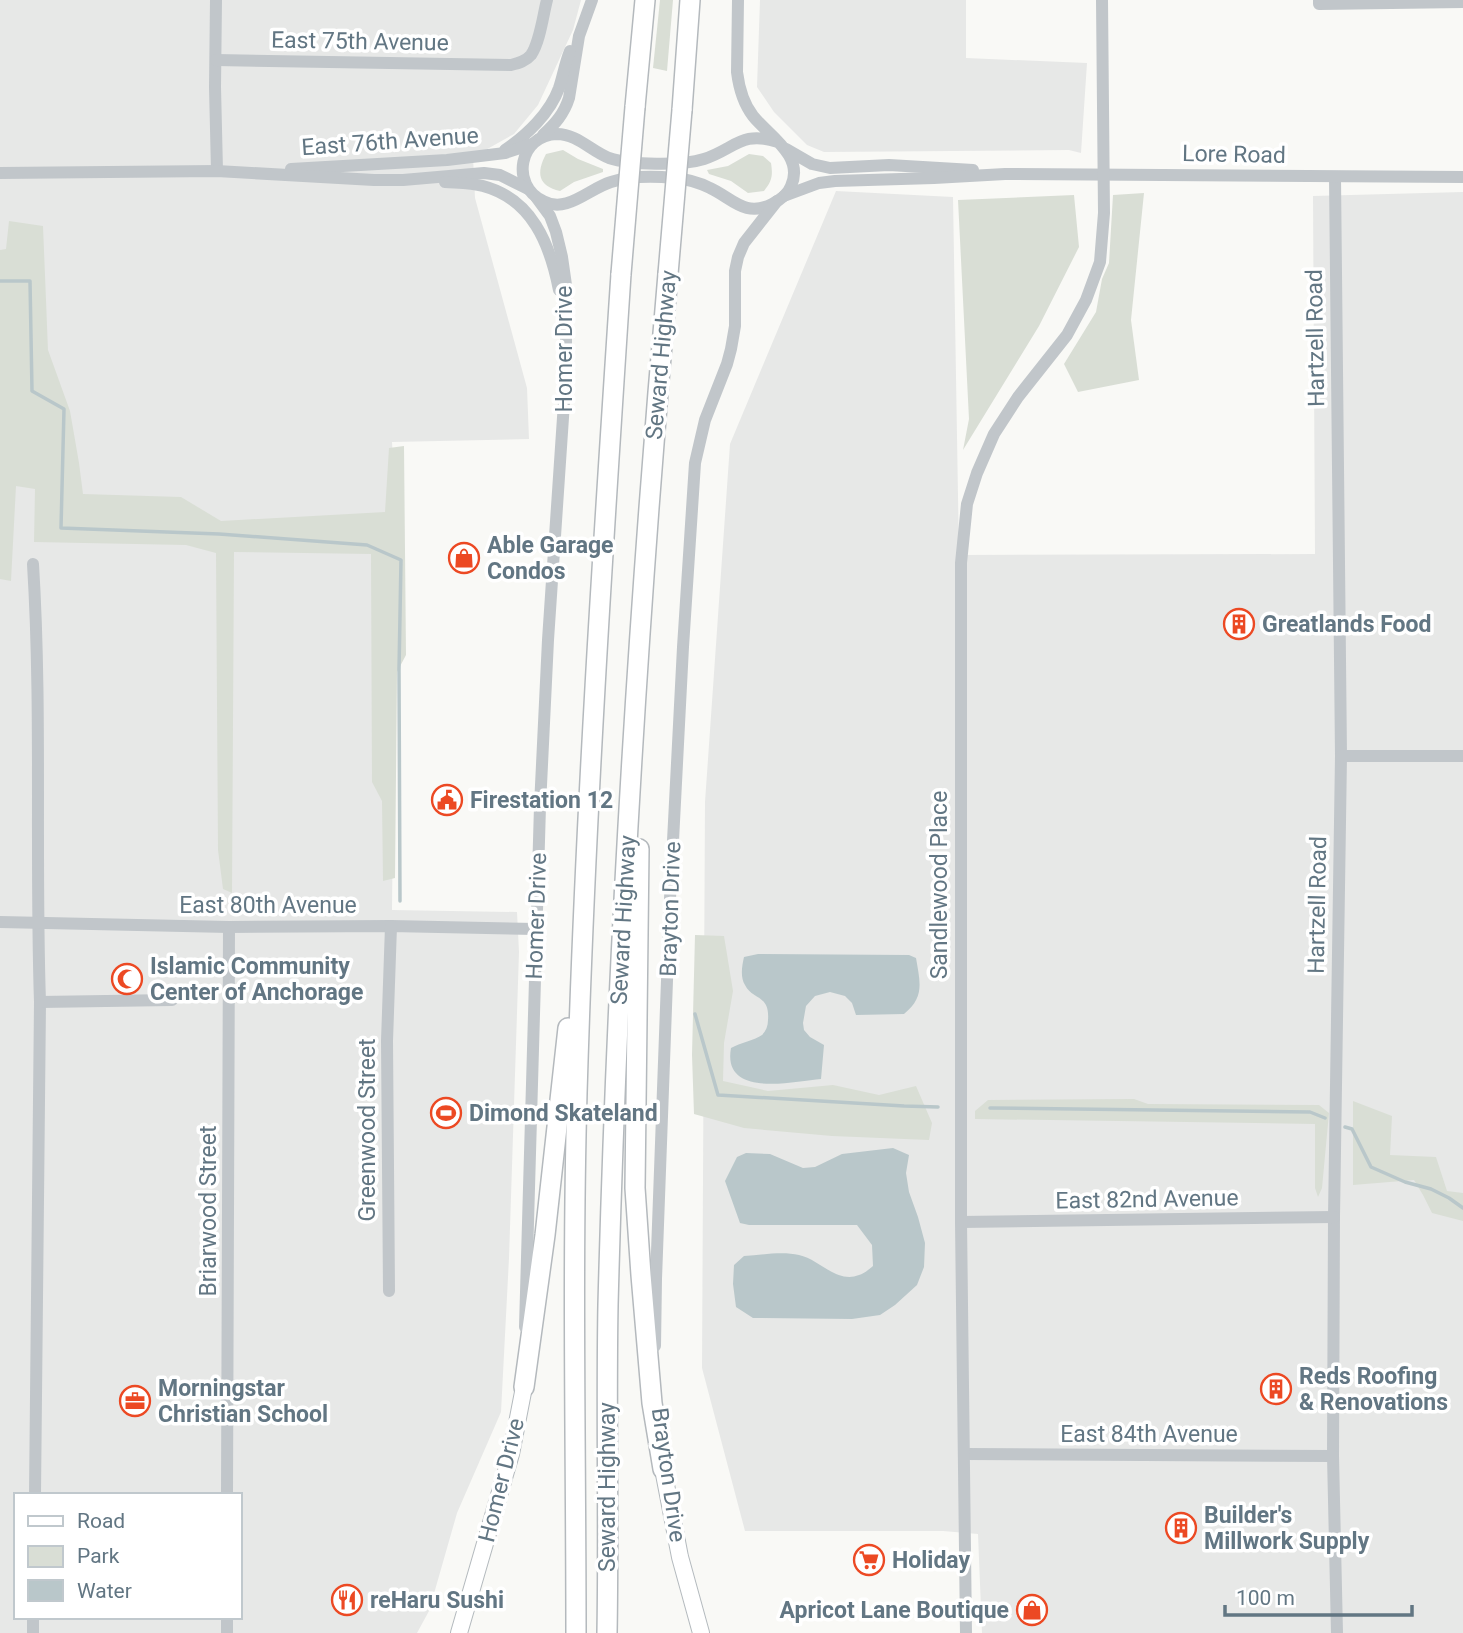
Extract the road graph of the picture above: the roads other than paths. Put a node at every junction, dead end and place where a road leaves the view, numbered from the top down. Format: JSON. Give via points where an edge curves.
{"nodes":[{"id":1,"x":216,"y":0,"type":"edge"},
{"id":2,"x":547,"y":0,"type":"edge"},
{"id":3,"x":592,"y":0,"type":"edge"},
{"id":4,"x":645,"y":0,"type":"edge"},
{"id":5,"x":690,"y":0,"type":"edge"},
{"id":6,"x":738,"y":0,"type":"edge"},
{"id":7,"x":1102,"y":0,"type":"edge"},
{"id":8,"x":1319,"y":2,"type":"edge"},
{"id":9,"x":1463,"y":2,"type":"edge"},
{"id":10,"x":579,"y":36,"type":"junction"},
{"id":11,"x":216,"y":60,"type":"junction"},
{"id":12,"x":536,"y":141,"type":"junction"},
{"id":13,"x":781,"y":145,"type":"junction"},
{"id":14,"x":496,"y":155,"type":"junction"},
{"id":15,"x":217,"y":171,"type":"junction"},
{"id":16,"x":249,"y":172,"type":"junction"},
{"id":17,"x":0,"y":173,"type":"edge"},
{"id":18,"x":1103,"y":173,"type":"junction"},
{"id":19,"x":1004,"y":174,"type":"junction"},
{"id":20,"x":1335,"y":177,"type":"junction"},
{"id":21,"x":1463,"y":177,"type":"edge"},
{"id":22,"x":403,"y":180,"type":"junction"},
{"id":23,"x":532,"y":193,"type":"junction"},
{"id":24,"x":780,"y":199,"type":"junction"},
{"id":25,"x":566,"y":328,"type":"junction"},
{"id":26,"x":33,"y":564,"type":"dead end"},
{"id":27,"x":641,"y":598,"type":"junction"},
{"id":28,"x":1340,"y":756,"type":"junction"},
{"id":29,"x":1463,"y":756,"type":"edge"},
{"id":30,"x":584,"y":881,"type":"junction"},
{"id":31,"x":0,"y":922,"type":"edge"},
{"id":32,"x":37,"y":922,"type":"junction"},
{"id":33,"x":391,"y":926,"type":"junction"},
{"id":34,"x":229,"y":927,"type":"junction"},
{"id":35,"x":536,"y":929,"type":"junction"},
{"id":36,"x":172,"y":1000,"type":"dead end"},
{"id":37,"x":40,"y":1002,"type":"junction"},
{"id":38,"x":1334,"y":1217,"type":"junction"},
{"id":39,"x":961,"y":1222,"type":"junction"},
{"id":40,"x":389,"y":1291,"type":"dead end"},
{"id":41,"x":523,"y":1387,"type":"junction"},
{"id":42,"x":965,"y":1454,"type":"junction"},
{"id":43,"x":1333,"y":1456,"type":"junction"},
{"id":44,"x":663,"y":1469,"type":"junction"},
{"id":45,"x":34,"y":1493,"type":"edge"},
{"id":46,"x":227,"y":1493,"type":"edge"},
{"id":47,"x":608,"y":1631,"type":"edge"},
{"id":48,"x":459,"y":1633,"type":"edge"},
{"id":49,"x":576,"y":1633,"type":"edge"},
{"id":50,"x":701,"y":1633,"type":"edge"},
{"id":51,"x":966,"y":1633,"type":"edge"},
{"id":52,"x":1337,"y":1633,"type":"edge"}],
"edges":[{"from":1,"to":11,"type":"street"},
{"from":2,"to":11,"type":"street","name":"East 75th Avenue","via":[[537,43],[521,62]]},
{"from":3,"to":10,"type":"street"},
{"from":4,"to":30,"type":"highway","name":"Seward Highway","bridge":true,"via":[[621,274]]},
{"from":5,"to":27,"type":"highway","name":"Seward Highway","bridge":true},
{"from":6,"to":13,"type":"street","via":[[741,93],[754,117]]},
{"from":7,"to":18,"type":"street","name":"Sandlewood Place"},
{"from":8,"to":9,"type":"street"},
{"from":10,"to":12,"type":"street","via":[[566,107]]},
{"from":10,"to":14,"type":"street","via":[[550,106]]},
{"from":11,"to":15,"type":"street"},
{"from":12,"to":13,"type":"street","via":[[567,135],[606,157],[647,163],[704,159],[746,139],[766,138]]},
{"from":12,"to":14,"type":"street","name":"East 76th Avenue"},
{"from":12,"to":23,"type":"street","via":[[522,162]]},
{"from":13,"to":19,"type":"street","name":"Lore Road","via":[[830,169],[902,165]]},
{"from":13,"to":24,"type":"street","via":[[791,160],[793,175],[791,187]]},
{"from":14,"to":16,"type":"street","name":"East 76th Avenue"},
{"from":15,"to":16,"type":"street","name":"East 76th Avenue"},
{"from":15,"to":17,"type":"street","name":"East 76th Avenue"},
{"from":16,"to":22,"type":"street","name":"East 76th Avenue"},
{"from":18,"to":19,"type":"street","name":"Lore Road"},
{"from":18,"to":20,"type":"street","name":"Lore Road"},
{"from":18,"to":39,"type":"street","name":"Sandlewood Place","via":[[1100,262],[1087,300],[994,435],[976,472],[963,529],[959,595]]},
{"from":19,"to":24,"type":"street","name":"Lore Road","via":[[827,182]]},
{"from":20,"to":21,"type":"street","name":"Lore Road"},
{"from":20,"to":28,"type":"street","name":"Hartzell Road"},
{"from":22,"to":23,"type":"street","name":"East 76th Avenue","via":[[491,173]]},
{"from":22,"to":25,"type":"street","via":[[484,186],[522,209],[549,249]]},
{"from":23,"to":24,"type":"street","name":"East 76th Avenue","via":[[560,205],[612,182],[674,178],[691,180],[745,207],[758,209]]},
{"from":23,"to":25,"type":"street","name":"Homer Drive","via":[[550,216],[559,241]]},
{"from":24,"to":44,"type":"street","name":"Brayton Drive","via":[[738,257],[731,349],[695,463],[671,861],[656,1279]]},
{"from":25,"to":35,"type":"street","name":"Homer Drive"},
{"from":26,"to":32,"type":"street"},
{"from":27,"to":44,"type":"highway","via":[[635,1179],[652,1404]]},
{"from":27,"to":47,"type":"highway","name":"Seward Highway","via":[[608,1306]]},
{"from":28,"to":29,"type":"street"},
{"from":28,"to":38,"type":"street","name":"Hartzell Road"},
{"from":30,"to":41,"type":"highway","via":[[545,1236]]},
{"from":30,"to":49,"type":"highway","name":"Seward Highway","via":[[575,1204]]},
{"from":31,"to":32,"type":"street","name":"East 80th Avenue"},
{"from":32,"to":34,"type":"street","name":"East 80th Avenue"},
{"from":32,"to":37,"type":"street"},
{"from":33,"to":34,"type":"street","name":"East 80th Avenue"},
{"from":33,"to":35,"type":"street","name":"East 80th Avenue"},
{"from":33,"to":40,"type":"street","name":"Greenwood Street"},
{"from":34,"to":46,"type":"street","name":"Briarwood Street"},
{"from":35,"to":41,"type":"street","name":"Homer Drive"},
{"from":36,"to":37,"type":"street"},
{"from":37,"to":45,"type":"street"},
{"from":38,"to":39,"type":"street","name":"East 82nd Avenue"},
{"from":38,"to":43,"type":"street","name":"Hartzell Road"},
{"from":39,"to":42,"type":"street","name":"Sandlewood Place"},
{"from":41,"to":48,"type":"main road","name":"Homer Drive","via":[[511,1454]]},
{"from":42,"to":43,"type":"street","name":"East 84th Avenue"},
{"from":42,"to":51,"type":"street","name":"Sandlewood Place"},
{"from":43,"to":52,"type":"street","name":"Hartzell Road"},
{"from":44,"to":50,"type":"main road","name":"Brayton Drive"}]}
